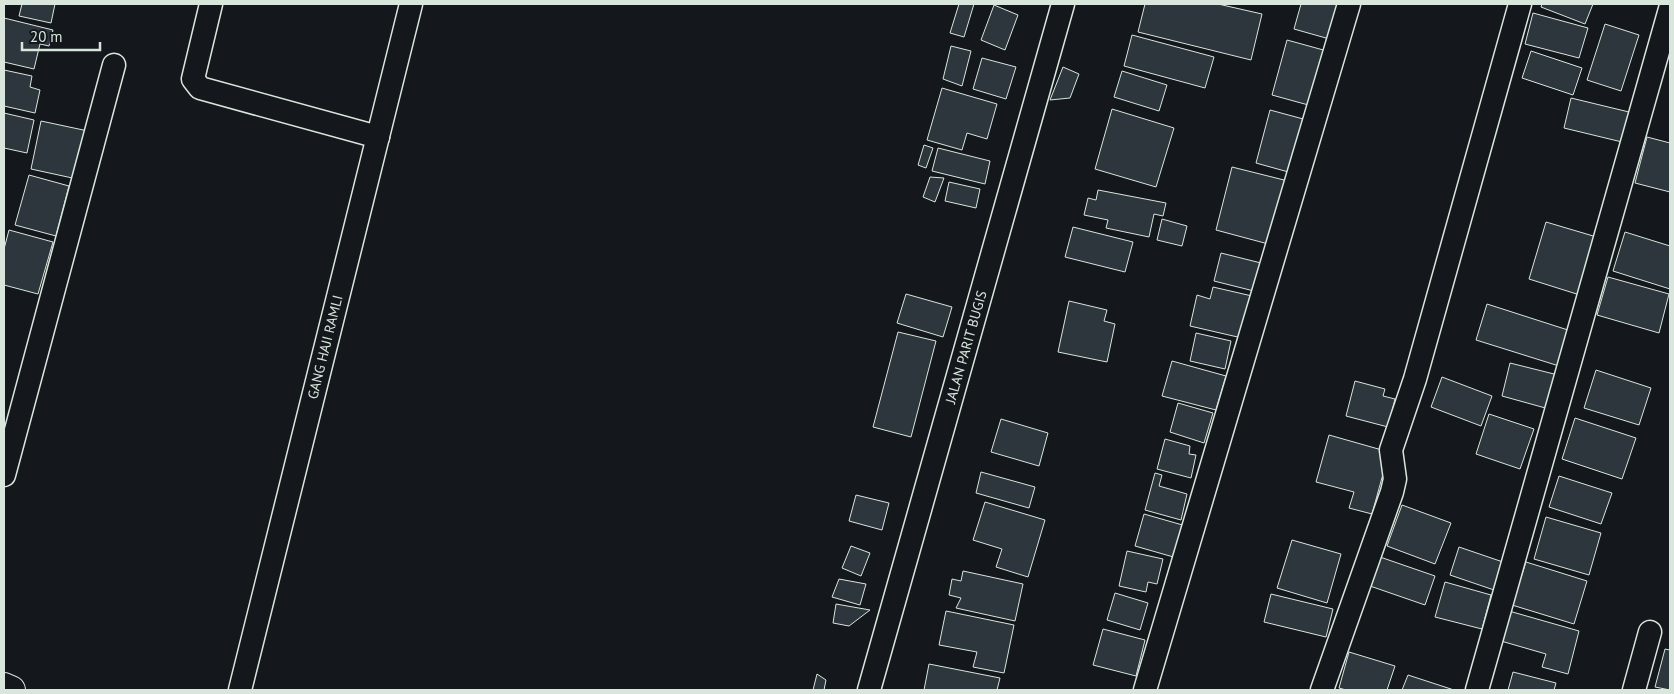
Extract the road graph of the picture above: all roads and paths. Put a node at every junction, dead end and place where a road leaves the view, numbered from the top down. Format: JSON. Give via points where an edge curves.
{"nodes":[{"id":1,"x":211,"y":4,"type":"edge"},
{"id":2,"x":411,"y":4,"type":"edge"},
{"id":3,"x":1063,"y":4,"type":"edge"},
{"id":4,"x":1349,"y":4,"type":"edge"},
{"id":5,"x":1520,"y":4,"type":"edge"},
{"id":6,"x":1670,"y":9,"type":"edge"},
{"id":7,"x":114,"y":65,"type":"dead end"},
{"id":8,"x":378,"y":137,"type":"junction"},
{"id":9,"x":4,"y":475,"type":"edge"},
{"id":10,"x":1650,"y":632,"type":"dead end"},
{"id":11,"x":4,"y":688,"type":"edge"},
{"id":12,"x":11,"y":690,"type":"edge"},
{"id":13,"x":240,"y":690,"type":"edge"},
{"id":14,"x":869,"y":690,"type":"edge"},
{"id":15,"x":1145,"y":690,"type":"edge"},
{"id":16,"x":1322,"y":690,"type":"edge"},
{"id":17,"x":1477,"y":690,"type":"edge"},
{"id":18,"x":1634,"y":690,"type":"edge"}],
"edges":[{"from":1,"to":8,"type":"street","via":[[193,79],[200,88]]},
{"from":2,"to":8,"type":"street","name":"GANG HAJI RAMLI"},
{"from":3,"to":14,"type":"street","name":"JALAN PARIT BUGIS"},
{"from":4,"to":15,"type":"street"},
{"from":5,"to":16,"type":"street","via":[[1415,379],[1391,450],[1395,479],[1392,492]]},
{"from":6,"to":17,"type":"street"},
{"from":7,"to":9,"type":"street"},
{"from":8,"to":13,"type":"street","name":"GANG HAJI RAMLI"},
{"from":10,"to":18,"type":"street"},
{"from":11,"to":12,"type":"main road"}]}
